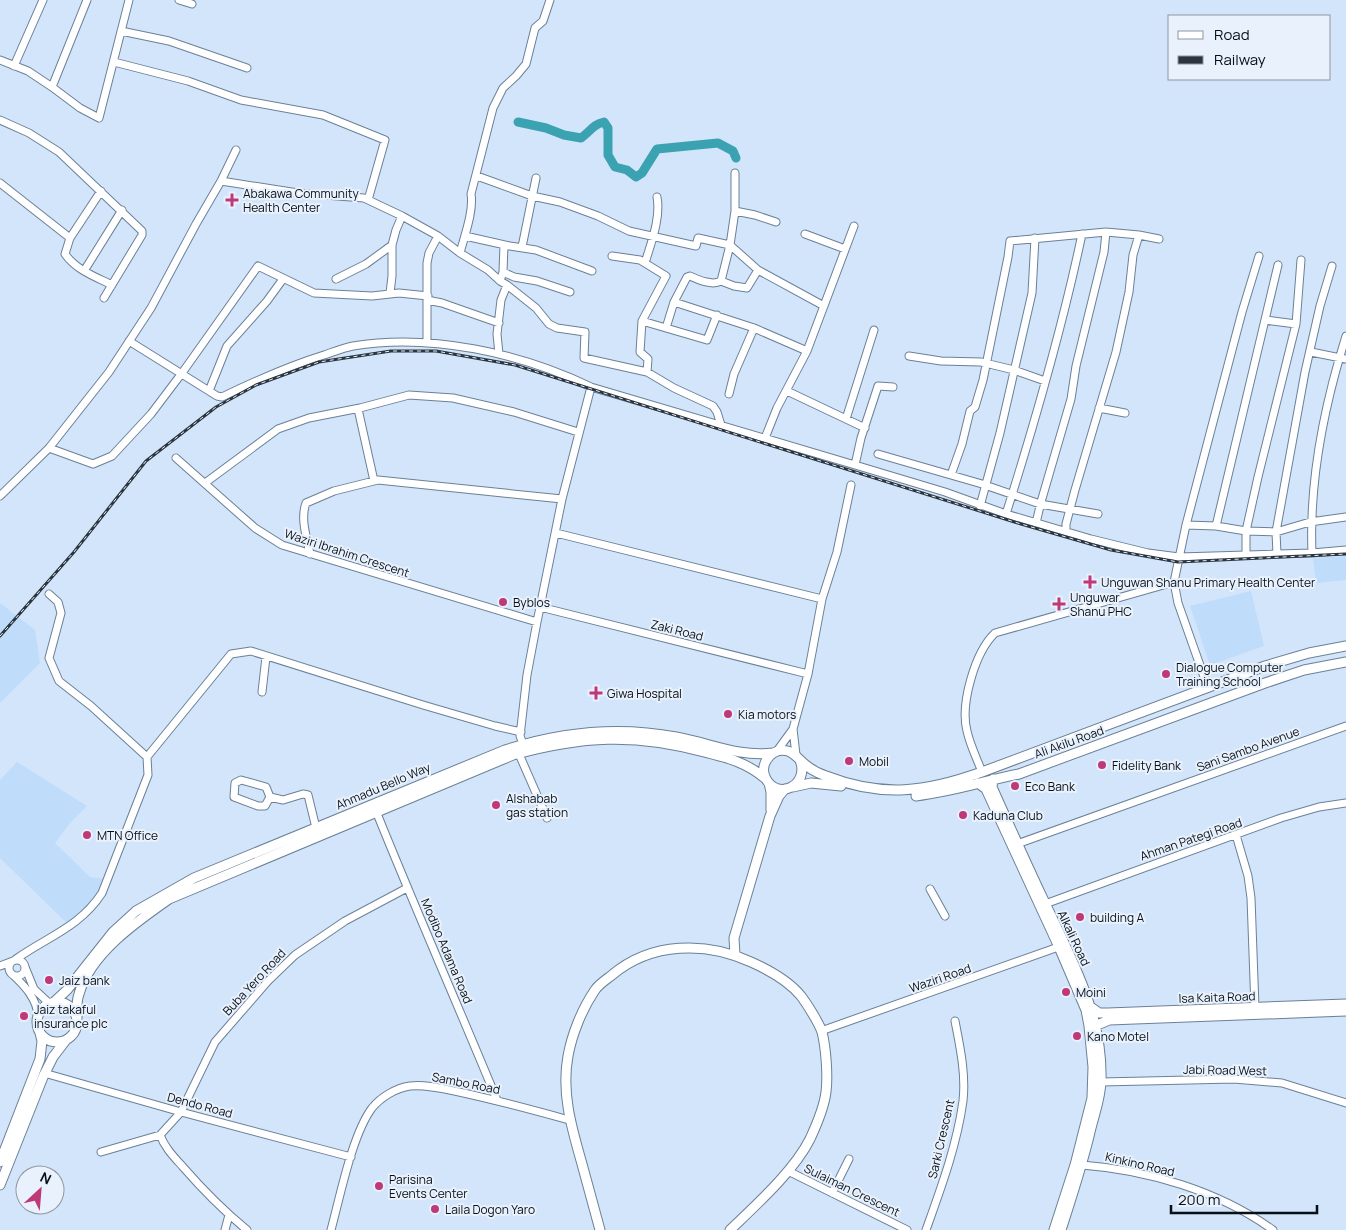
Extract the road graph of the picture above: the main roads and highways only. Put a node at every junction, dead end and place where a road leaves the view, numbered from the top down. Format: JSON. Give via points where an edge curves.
{"nodes":[{"id":1,"x":1346,"y":646,"type":"edge"},
{"id":2,"x":1346,"y":662,"type":"edge"},
{"id":3,"x":775,"y":752,"type":"junction"},
{"id":4,"x":798,"y":758,"type":"junction"},
{"id":5,"x":993,"y":779,"type":"junction"},
{"id":6,"x":768,"y":781,"type":"junction"},
{"id":7,"x":978,"y":783,"type":"junction"},
{"id":8,"x":789,"y":788,"type":"junction"},
{"id":9,"x":770,"y":816,"type":"junction"},
{"id":10,"x":734,"y":938,"type":"junction"},
{"id":11,"x":1062,"y":946,"type":"junction"},
{"id":12,"x":723,"y":951,"type":"junction"},
{"id":13,"x":735,"y":955,"type":"junction"},
{"id":14,"x":52,"y":1003,"type":"junction"},
{"id":15,"x":1346,"y":1004,"type":"edge"},
{"id":16,"x":1092,"y":1008,"type":"junction"},
{"id":17,"x":1346,"y":1011,"type":"edge"},
{"id":18,"x":1193,"y":1014,"type":"junction"},
{"id":19,"x":76,"y":1018,"type":"junction"},
{"id":20,"x":1095,"y":1026,"type":"junction"},
{"id":21,"x":39,"y":1029,"type":"junction"},
{"id":22,"x":66,"y":1040,"type":"junction"},
{"id":23,"x":0,"y":1162,"type":"edge"},
{"id":24,"x":0,"y":1185,"type":"edge"},
{"id":25,"x":600,"y":1230,"type":"edge"},
{"id":26,"x":730,"y":1230,"type":"edge"},
{"id":27,"x":1054,"y":1230,"type":"edge"},
{"id":28,"x":1061,"y":1230,"type":"edge"}],
"edges":[{"from":1,"to":4,"type":"main road","name":"Ali Akilu Road","via":[[1288,659],[958,781],[918,790],[882,790],[825,776]]},
{"from":2,"to":5,"type":"main road","name":"Ali Akilu Road","via":[[1304,670],[1019,774]]},
{"from":3,"to":4,"type":"main road","via":[[787,751]]},
{"from":3,"to":6,"type":"main road","via":[[764,767]]},
{"from":3,"to":14,"type":"main road","name":"Ahmadu Bello Way","via":[[750,755],[678,738],[630,732],[579,733],[523,744],[488,756],[194,878],[136,911],[113,932]]},
{"from":4,"to":8,"type":"main road","via":[[803,772]]},
{"from":5,"to":7,"type":"main road","name":"Ali Akilu Road"},
{"from":5,"to":11,"type":"main road","name":"Alkali Road","via":[[992,787]]},
{"from":6,"to":8,"type":"main road","via":[[779,789]]},
{"from":6,"to":9,"type":"main road"},
{"from":6,"to":19,"type":"main road","name":"Ahmadu Bello Way","via":[[739,762],[662,742],[584,740],[519,754],[168,899],[124,933],[87,974],[78,995]]},
{"from":7,"to":8,"type":"main road","name":"Ali Akilu Road","via":[[914,796],[877,793],[821,782]]},
{"from":7,"to":11,"type":"main road","name":"Alkali Road","via":[[986,789]]},
{"from":8,"to":9,"type":"main road","via":[[779,796]]},
{"from":9,"to":10,"type":"main road"},
{"from":10,"to":12,"type":"main road"},
{"from":10,"to":13,"type":"main road"},
{"from":11,"to":16,"type":"main road","name":"Alkali Road"},
{"from":11,"to":27,"type":"main road","name":"Alkali Road","via":[[1086,1010],[1094,1082],[1075,1164]]},
{"from":12,"to":13,"type":"main road"},
{"from":12,"to":25,"type":"main road","via":[[688,947],[651,952],[624,965],[596,988],[572,1036],[567,1057],[569,1120]]},
{"from":13,"to":26,"type":"main road","via":[[781,978],[801,996],[821,1031],[826,1092],[820,1117],[809,1141],[788,1171]]},
{"from":14,"to":19,"type":"main road","via":[[68,1006]]},
{"from":14,"to":21,"type":"main road","via":[[38,1016]]},
{"from":15,"to":18,"type":"main road","name":"Isa Kaita Road"},
{"from":16,"to":18,"type":"main road","name":"Isa Kaita Road","via":[[1108,1014]]},
{"from":16,"to":20,"type":"main road","name":"Alkali Road"},
{"from":17,"to":18,"type":"main road","name":"Isa Kaita Road"},
{"from":18,"to":20,"type":"main road","name":"Isa Kaita Road","via":[[1110,1020]]},
{"from":19,"to":22,"type":"main road","via":[[76,1029]]},
{"from":20,"to":28,"type":"main road","name":"Alkali Road","via":[[1100,1048],[1101,1082],[1082,1165]]},
{"from":21,"to":22,"type":"main road","via":[[50,1040]]},
{"from":21,"to":23,"type":"main road","via":[[42,1041],[38,1065]]},
{"from":22,"to":24,"type":"main road","via":[[44,1073]]}]}
